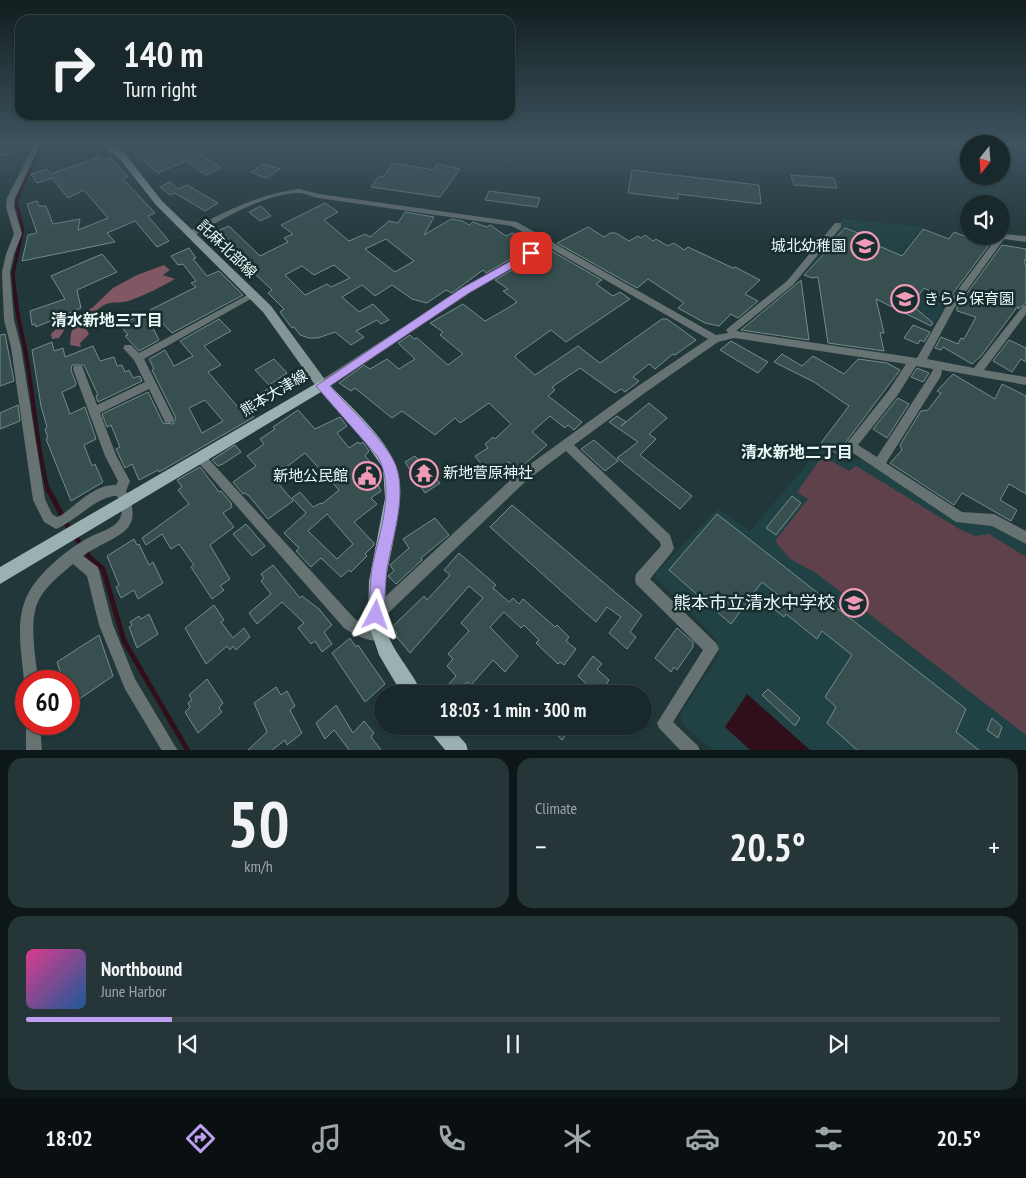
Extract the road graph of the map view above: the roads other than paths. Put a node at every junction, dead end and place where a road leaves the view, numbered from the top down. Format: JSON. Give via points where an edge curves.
{"nodes":[{"id":1,"x":21,"y":178,"type":"edge"},
{"id":2,"x":140,"y":178,"type":"edge"},
{"id":3,"x":838,"y":225,"type":"dead end"},
{"id":4,"x":191,"y":234,"type":"junction"},
{"id":5,"x":1026,"y":238,"type":"edge"},
{"id":6,"x":548,"y":243,"type":"junction"},
{"id":7,"x":254,"y":295,"type":"junction"},
{"id":8,"x":1026,"y":308,"type":"edge"},
{"id":9,"x":734,"y":336,"type":"junction"},
{"id":10,"x":715,"y":339,"type":"junction"},
{"id":11,"x":128,"y":348,"type":"dead end"},
{"id":12,"x":138,"y":358,"type":"junction"},
{"id":13,"x":910,"y":361,"type":"junction"},
{"id":14,"x":923,"y":363,"type":"junction"},
{"id":15,"x":938,"y":365,"type":"junction"},
{"id":16,"x":78,"y":369,"type":"dead end"},
{"id":17,"x":977,"y":371,"type":"junction"},
{"id":18,"x":1026,"y":381,"type":"edge"},
{"id":19,"x":150,"y":384,"type":"junction"},
{"id":20,"x":322,"y":386,"type":"junction"},
{"id":21,"x":95,"y":411,"type":"junction"},
{"id":22,"x":169,"y":419,"type":"dead end"},
{"id":23,"x":566,"y":444,"type":"junction"},
{"id":24,"x":201,"y":458,"type":"junction"},
{"id":25,"x":878,"y":465,"type":"junction"},
{"id":26,"x":123,"y":497,"type":"junction"},
{"id":27,"x":1026,"y":538,"type":"edge"},
{"id":28,"x":73,"y":556,"type":"junction"},
{"id":29,"x":0,"y":576,"type":"edge"},
{"id":30,"x":376,"y":615,"type":"junction"},
{"id":31,"x":379,"y":634,"type":"junction"},
{"id":32,"x":30,"y":670,"type":"edge"},
{"id":33,"x":407,"y":685,"type":"edge"},
{"id":34,"x":33,"y":735,"type":"edge"},
{"id":35,"x":446,"y":735,"type":"edge"},
{"id":36,"x":34,"y":750,"type":"edge"},
{"id":37,"x":171,"y":750,"type":"edge"},
{"id":38,"x":459,"y":750,"type":"edge"},
{"id":39,"x":693,"y":750,"type":"edge"}],
"edges":[{"from":1,"to":26,"type":"street","via":[[10,207],[18,234],[10,254],[6,279],[9,320],[39,500],[48,518],[56,523],[112,489]]},
{"from":2,"to":4,"type":"main road","name":"託麻北部線"},
{"from":3,"to":9,"type":"street","via":[[790,283],[731,330]]},
{"from":4,"to":6,"type":"street","via":[[246,206],[301,191],[514,224]]},
{"from":4,"to":7,"type":"main road","name":"託麻北部線"},
{"from":5,"to":14,"type":"street","via":[[1002,236],[951,305],[922,359]]},
{"from":6,"to":10,"type":"street"},
{"from":6,"to":20,"type":"street","via":[[465,290]]},
{"from":7,"to":12,"type":"street"},
{"from":7,"to":20,"type":"main road","name":"託麻北部線"},
{"from":8,"to":17,"type":"street"},
{"from":9,"to":10,"type":"street"},
{"from":9,"to":13,"type":"street"},
{"from":10,"to":23,"type":"street"},
{"from":11,"to":12,"type":"street"},
{"from":12,"to":19,"type":"street"},
{"from":13,"to":14,"type":"street"},
{"from":13,"to":25,"type":"street","via":[[911,365],[893,393],[851,446]]},
{"from":14,"to":15,"type":"street"},
{"from":15,"to":17,"type":"street"},
{"from":15,"to":25,"type":"street","via":[[937,373]]},
{"from":16,"to":21,"type":"street"},
{"from":17,"to":18,"type":"street"},
{"from":19,"to":21,"type":"street"},
{"from":19,"to":22,"type":"street"},
{"from":20,"to":24,"type":"main road","name":"熊本大津線"},
{"from":20,"to":30,"type":"main road","name":"熊本大津線","via":[[382,453],[390,467],[393,487],[390,519],[379,570]]},
{"from":21,"to":26,"type":"street","via":[[124,481]]},
{"from":23,"to":30,"type":"street","via":[[522,477]]},
{"from":23,"to":39,"type":"street","via":[[666,539],[668,548],[641,579],[712,648],[664,723]]},
{"from":24,"to":26,"type":"main road","name":"熊本大津線"},
{"from":24,"to":31,"type":"street","via":[[349,623],[361,631]]},
{"from":25,"to":27,"type":"street","via":[[960,518],[994,520]]},
{"from":26,"to":28,"type":"street","via":[[128,516],[123,525]]},
{"from":26,"to":29,"type":"main road","name":"熊本大津線"},
{"from":28,"to":32,"type":"street","via":[[40,587],[31,601],[28,616]]},
{"from":28,"to":37,"type":"street","via":[[93,572],[106,625],[130,684]]},
{"from":30,"to":31,"type":"main road","name":"熊本大津線"},
{"from":31,"to":33,"type":"main road","name":"熊本大津線"},
{"from":34,"to":36,"type":"street"},
{"from":35,"to":38,"type":"main road"}]}
